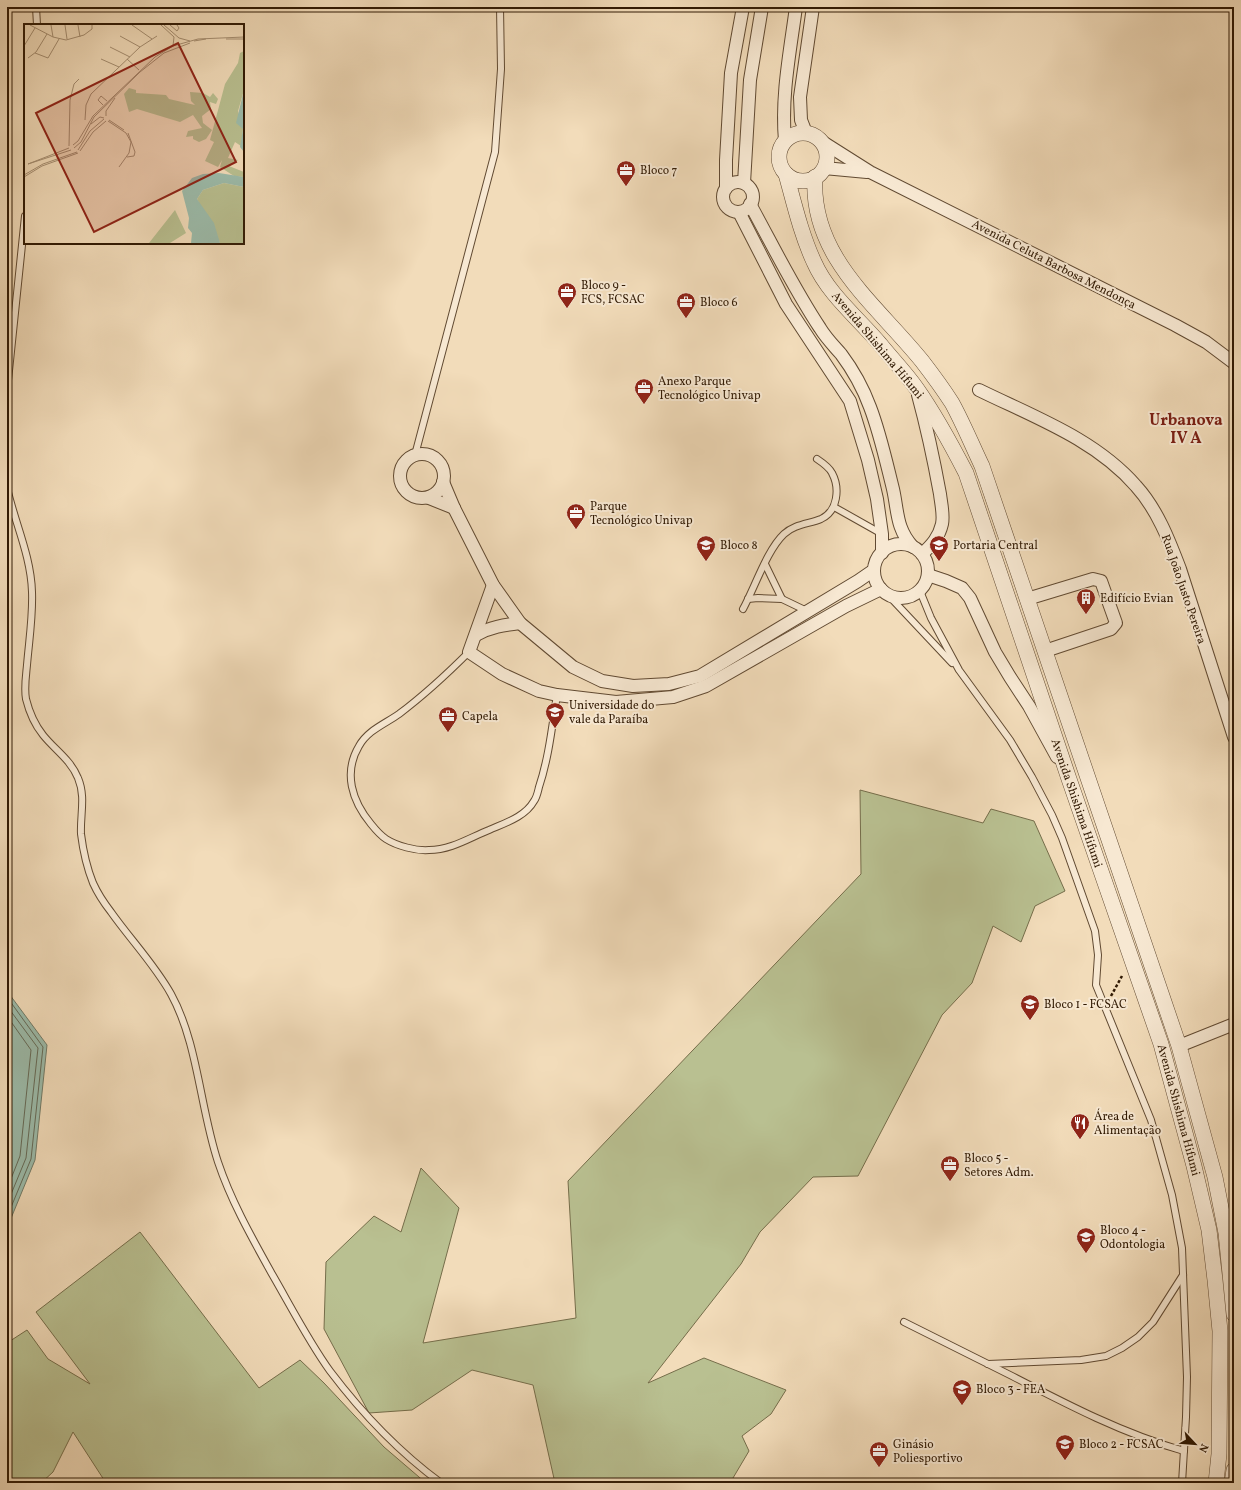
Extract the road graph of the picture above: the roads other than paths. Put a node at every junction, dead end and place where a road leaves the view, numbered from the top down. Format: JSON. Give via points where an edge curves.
{"nodes":[{"id":1,"x":36,"y":7,"type":"edge"},
{"id":2,"x":500,"y":7,"type":"edge"},
{"id":3,"x":743,"y":7,"type":"edge"},
{"id":4,"x":762,"y":7,"type":"edge"},
{"id":5,"x":796,"y":7,"type":"edge"},
{"id":6,"x":813,"y":7,"type":"edge"},
{"id":7,"x":37,"y":24,"type":"edge"},
{"id":8,"x":806,"y":133,"type":"junction"},
{"id":9,"x":785,"y":141,"type":"junction"},
{"id":10,"x":821,"y":142,"type":"junction"},
{"id":11,"x":870,"y":172,"type":"junction"},
{"id":12,"x":820,"y":173,"type":"junction"},
{"id":13,"x":786,"y":174,"type":"junction"},
{"id":14,"x":744,"y":183,"type":"junction"},
{"id":15,"x":726,"y":188,"type":"junction"},
{"id":16,"x":750,"y":204,"type":"junction"},
{"id":17,"x":739,"y":212,"type":"junction"},
{"id":18,"x":24,"y":226,"type":"edge"},
{"id":19,"x":1234,"y":363,"type":"edge"},
{"id":20,"x":917,"y":388,"type":"junction"},
{"id":21,"x":7,"y":390,"type":"edge"},
{"id":22,"x":979,"y":390,"type":"dead end"},
{"id":23,"x":414,"y":455,"type":"junction"},
{"id":24,"x":817,"y":459,"type":"dead end"},
{"id":25,"x":982,"y":466,"type":"junction"},
{"id":26,"x":966,"y":473,"type":"junction"},
{"id":27,"x":444,"y":482,"type":"junction"},
{"id":28,"x":7,"y":488,"type":"edge"},
{"id":29,"x":429,"y":498,"type":"junction"},
{"id":30,"x":834,"y":507,"type":"junction"},
{"id":31,"x":454,"y":508,"type":"junction"},
{"id":32,"x":882,"y":534,"type":"junction"},
{"id":33,"x":918,"y":550,"type":"junction"},
{"id":34,"x":882,"y":553,"type":"junction"},
{"id":35,"x":765,"y":564,"type":"junction"},
{"id":36,"x":874,"y":570,"type":"junction"},
{"id":37,"x":928,"y":575,"type":"junction"},
{"id":38,"x":493,"y":585,"type":"junction"},
{"id":39,"x":920,"y":591,"type":"junction"},
{"id":40,"x":885,"y":592,"type":"junction"},
{"id":41,"x":748,"y":599,"type":"junction"},
{"id":42,"x":782,"y":599,"type":"junction"},
{"id":43,"x":1027,"y":599,"type":"junction"},
{"id":44,"x":743,"y":609,"type":"dead end"},
{"id":45,"x":807,"y":612,"type":"junction"},
{"id":46,"x":520,"y":623,"type":"junction"},
{"id":47,"x":476,"y":635,"type":"junction"},
{"id":48,"x":1045,"y":651,"type":"junction"},
{"id":49,"x":469,"y":652,"type":"junction"},
{"id":50,"x":959,"y":670,"type":"junction"},
{"id":51,"x":557,"y":695,"type":"junction"},
{"id":52,"x":1234,"y":737,"type":"edge"},
{"id":53,"x":1069,"y":779,"type":"junction"},
{"id":54,"x":1234,"y":1024,"type":"edge"},
{"id":55,"x":1179,"y":1046,"type":"junction"},
{"id":56,"x":1184,"y":1275,"type":"junction"},
{"id":57,"x":1234,"y":1314,"type":"edge"},
{"id":58,"x":904,"y":1322,"type":"dead end"},
{"id":59,"x":988,"y":1364,"type":"junction"},
{"id":60,"x":1184,"y":1451,"type":"junction"},
{"id":61,"x":1234,"y":1470,"type":"edge"},
{"id":62,"x":441,"y":1483,"type":"edge"},
{"id":63,"x":1182,"y":1483,"type":"edge"},
{"id":64,"x":1216,"y":1483,"type":"edge"},
{"id":65,"x":1232,"y":1483,"type":"edge"}],
"edges":[{"from":1,"to":7,"type":"lane"},
{"from":2,"to":23,"type":"lane","via":[[501,69],[495,152]]},
{"from":3,"to":15,"type":"street","via":[[731,73]]},
{"from":4,"to":14,"type":"street","via":[[750,80]]},
{"from":5,"to":9,"type":"street","via":[[784,96]]},
{"from":6,"to":8,"type":"street","via":[[800,97],[801,120]]},
{"from":8,"to":9,"type":"street","via":[[791,136]]},
{"from":8,"to":10,"type":"street"},
{"from":9,"to":13,"type":"street","via":[[779,154],[779,162]]},
{"from":10,"to":11,"type":"street","name":"Avenida Celuta Barbosa Mendonça"},
{"from":10,"to":12,"type":"street","via":[[826,154]]},
{"from":11,"to":12,"type":"street","name":"Avenida Celuta Barbosa Mendonça"},
{"from":11,"to":19,"type":"street","name":"Avenida Celuta Barbosa Mendonça","via":[[1175,325],[1206,342]]},
{"from":12,"to":13,"type":"street","via":[[808,180],[800,181]]},
{"from":12,"to":25,"type":"street","name":"Avenida Shishima Hifumi","via":[[814,191],[826,242],[845,273],[922,361],[952,403]]},
{"from":13,"to":20,"type":"street","name":"Avenida Shishima Hifumi","via":[[814,262],[827,284]]},
{"from":14,"to":15,"type":"street","via":[[734,182]]},
{"from":14,"to":16,"type":"street","via":[[752,195]]},
{"from":15,"to":17,"type":"street","via":[[723,192],[724,202],[730,210]]},
{"from":16,"to":17,"type":"street"},
{"from":16,"to":33,"type":"street","via":[[802,300],[860,384],[880,436],[898,522],[906,540]]},
{"from":17,"to":32,"type":"street","via":[[786,304],[850,401],[878,499]]},
{"from":18,"to":21,"type":"lane"},
{"from":20,"to":26,"type":"street","name":"Avenida Shishima Hifumi","via":[[942,426]]},
{"from":20,"to":33,"type":"street","via":[[935,465],[943,522],[938,537],[931,546]]},
{"from":22,"to":52,"type":"street","name":"Rua João Justo Pereira","via":[[1074,436],[1099,452],[1117,466],[1148,501],[1170,542],[1180,569]]},
{"from":23,"to":27,"type":"street","via":[[435,457],[443,468]]},
{"from":23,"to":29,"type":"street","via":[[402,464],[399,480],[402,487],[413,497]]},
{"from":24,"to":30,"type":"lane","via":[[829,469],[836,483]]},
{"from":25,"to":26,"type":"street"},
{"from":25,"to":43,"type":"street","name":"Avenida Shishima Hifumi"},
{"from":26,"to":53,"type":"street","name":"Avenida Shishima Hifumi"},
{"from":27,"to":29,"type":"street"},
{"from":27,"to":31,"type":"street"},
{"from":28,"to":62,"type":"lane","via":[[23,541],[32,592],[26,697],[40,732],[71,765],[78,778],[82,793],[83,846],[93,883],[100,897],[171,995],[191,1049],[218,1164],[238,1210],[295,1315],[329,1369],[378,1428],[419,1467]]},
{"from":29,"to":31,"type":"street"},
{"from":30,"to":32,"type":"lane"},
{"from":30,"to":35,"type":"lane","via":[[822,518],[794,527],[785,533]]},
{"from":31,"to":38,"type":"street"},
{"from":32,"to":34,"type":"street"},
{"from":33,"to":34,"type":"street","via":[[905,544],[888,548]]},
{"from":33,"to":37,"type":"street","via":[[926,560]]},
{"from":34,"to":36,"type":"street"},
{"from":35,"to":41,"type":"lane"},
{"from":35,"to":42,"type":"lane"},
{"from":36,"to":40,"type":"street","via":[[875,579]]},
{"from":36,"to":45,"type":"street"},
{"from":37,"to":39,"type":"street"},
{"from":37,"to":53,"type":"street","via":[[962,588],[970,598],[995,652],[1029,706]]},
{"from":38,"to":46,"type":"street"},
{"from":38,"to":47,"type":"street"},
{"from":39,"to":40,"type":"street","via":[[904,598],[895,598]]},
{"from":39,"to":50,"type":"lane","via":[[931,618]]},
{"from":40,"to":50,"type":"lane"},
{"from":40,"to":51,"type":"street","via":[[846,606],[706,686],[690,692],[673,697],[616,702]]},
{"from":41,"to":42,"type":"lane"},
{"from":41,"to":44,"type":"lane"},
{"from":42,"to":45,"type":"lane"},
{"from":43,"to":48,"type":"street","name":"Avenida Shishima Hifumi"},
{"from":43,"to":48,"type":"street","via":[[1097,579],[1101,581],[1116,623],[1111,629]]},
{"from":45,"to":46,"type":"street","via":[[700,676],[669,684],[633,686],[602,681],[573,667]]},
{"from":46,"to":47,"type":"street","via":[[498,625]]},
{"from":47,"to":49,"type":"street"},
{"from":48,"to":55,"type":"street","name":"Avenida Shishima Hifumi"},
{"from":49,"to":51,"type":"street","via":[[522,684]]},
{"from":49,"to":51,"type":"lane","via":[[399,714],[368,734],[353,759],[351,784],[355,800],[362,813],[386,839],[415,849],[443,849],[513,820],[526,811],[535,801],[543,775]]},
{"from":50,"to":56,"type":"lane","via":[[1010,740],[1032,777],[1062,838],[1095,931],[1098,955],[1096,985],[1151,1120],[1172,1195],[1182,1248]]},
{"from":53,"to":64,"type":"street","name":"Avenida Shishima Hifumi","via":[[1161,1044],[1209,1230],[1220,1331],[1219,1454]]},
{"from":54,"to":55,"type":"street"},
{"from":55,"to":57,"type":"street","name":"Avenida Shishima Hifumi","via":[[1215,1177],[1226,1233]]},
{"from":56,"to":59,"type":"lane","via":[[1153,1322],[1138,1337],[1106,1356],[1082,1360]]},
{"from":56,"to":60,"type":"lane","via":[[1187,1377]]},
{"from":58,"to":59,"type":"lane"},
{"from":59,"to":60,"type":"lane","via":[[1096,1418],[1146,1439]]},
{"from":60,"to":63,"type":"lane"},
{"from":61,"to":65,"type":"street"}]}
